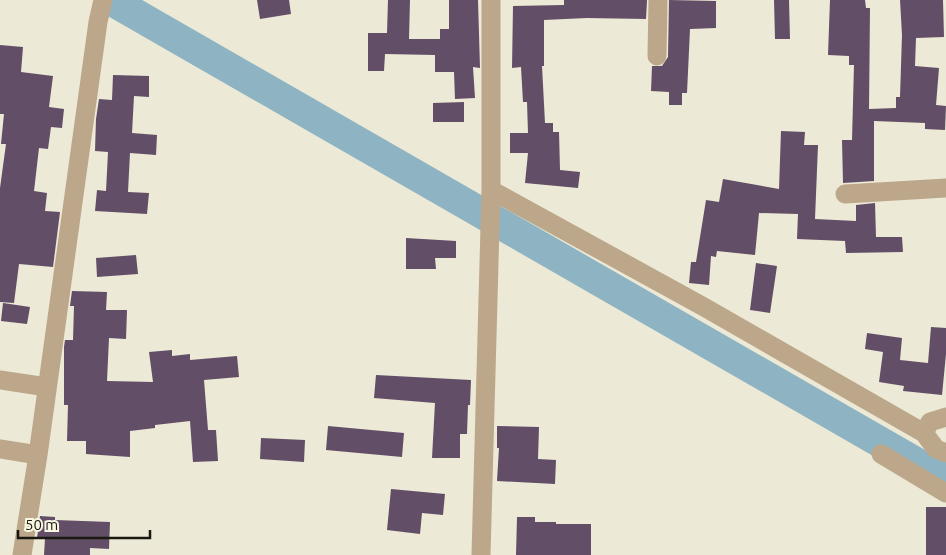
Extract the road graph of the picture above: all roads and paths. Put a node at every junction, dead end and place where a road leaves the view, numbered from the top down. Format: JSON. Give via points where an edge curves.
{"nodes":[{"id":1,"x":104,"y":0,"type":"edge"},
{"id":2,"x":491,"y":0,"type":"edge"},
{"id":3,"x":658,"y":0,"type":"edge"},
{"id":4,"x":657,"y":56,"type":"dead end"},
{"id":5,"x":946,"y":188,"type":"edge"},
{"id":6,"x":491,"y":192,"type":"junction"},
{"id":7,"x":845,"y":194,"type":"dead end"},
{"id":8,"x":0,"y":380,"type":"edge"},
{"id":9,"x":47,"y":387,"type":"junction"},
{"id":10,"x":946,"y":416,"type":"edge"},
{"id":11,"x":924,"y":433,"type":"junction"},
{"id":12,"x":0,"y":449,"type":"edge"},
{"id":13,"x":946,"y":453,"type":"edge"},
{"id":14,"x":881,"y":454,"type":"dead end"},
{"id":15,"x":38,"y":455,"type":"junction"},
{"id":16,"x":946,"y":493,"type":"edge"},
{"id":17,"x":22,"y":555,"type":"edge"},
{"id":18,"x":481,"y":555,"type":"edge"}],
"edges":[{"from":1,"to":9,"type":"street","via":[[98,22]]},
{"from":2,"to":6,"type":"street"},
{"from":3,"to":4,"type":"street"},
{"from":5,"to":7,"type":"street"},
{"from":6,"to":11,"type":"street","via":[[704,307]]},
{"from":6,"to":18,"type":"street"},
{"from":8,"to":9,"type":"street"},
{"from":9,"to":15,"type":"street"},
{"from":10,"to":11,"type":"street","via":[[930,422]]},
{"from":11,"to":13,"type":"street","via":[[936,449]]},
{"from":12,"to":15,"type":"street"},
{"from":14,"to":16,"type":"street"},
{"from":15,"to":17,"type":"street"}]}
